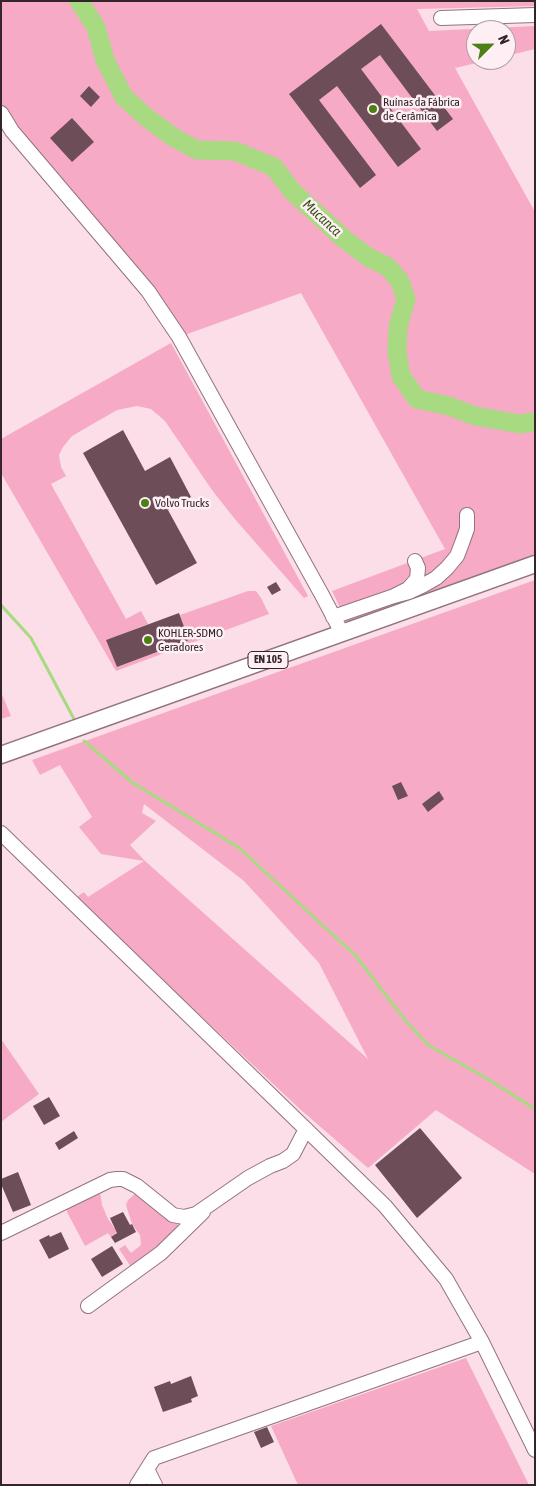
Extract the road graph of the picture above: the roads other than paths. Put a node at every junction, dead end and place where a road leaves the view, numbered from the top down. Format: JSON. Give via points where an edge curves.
{"nodes":[{"id":1,"x":535,"y":14,"type":"edge"},
{"id":2,"x":441,"y":18,"type":"dead end"},
{"id":3,"x":1,"y":113,"type":"edge"},
{"id":4,"x":467,"y":515,"type":"dead end"},
{"id":5,"x":414,"y":561,"type":"dead end"},
{"id":6,"x":535,"y":564,"type":"edge"},
{"id":7,"x":394,"y":596,"type":"junction"},
{"id":8,"x":333,"y":617,"type":"junction"},
{"id":9,"x":342,"y":634,"type":"junction"},
{"id":10,"x":1,"y":755,"type":"edge"},
{"id":11,"x":1,"y":833,"type":"edge"},
{"id":12,"x":306,"y":1130,"type":"junction"},
{"id":13,"x":210,"y":1205,"type":"junction"},
{"id":14,"x":1,"y":1233,"type":"edge"},
{"id":15,"x":88,"y":1306,"type":"dead end"},
{"id":16,"x":482,"y":1342,"type":"junction"},
{"id":17,"x":535,"y":1450,"type":"edge"},
{"id":18,"x":147,"y":1469,"type":"junction"},
{"id":19,"x":138,"y":1485,"type":"edge"},
{"id":20,"x":155,"y":1485,"type":"edge"}],
"edges":[{"from":1,"to":2,"type":"street"},
{"from":3,"to":8,"type":"street","via":[[12,131],[148,292],[179,337]]},
{"from":4,"to":7,"type":"street","via":[[462,543],[448,568],[422,586]]},
{"from":5,"to":7,"type":"street","via":[[418,568],[417,579],[408,589]]},
{"from":6,"to":9,"type":"main road","number":"EN 105"},
{"from":7,"to":8,"type":"street"},
{"from":8,"to":9,"type":"street"},
{"from":9,"to":10,"type":"main road","number":"EN 105"},
{"from":11,"to":12,"type":"street"},
{"from":12,"to":13,"type":"street","via":[[293,1154],[248,1178]]},
{"from":12,"to":16,"type":"street","via":[[385,1206],[446,1279]]},
{"from":13,"to":14,"type":"street","via":[[190,1216],[173,1214],[137,1186],[117,1179]]},
{"from":13,"to":15,"type":"street","via":[[161,1254]]},
{"from":16,"to":17,"type":"street"},
{"from":16,"to":18,"type":"street","via":[[154,1458]]},
{"from":18,"to":19,"type":"street"},
{"from":18,"to":20,"type":"street"}]}
